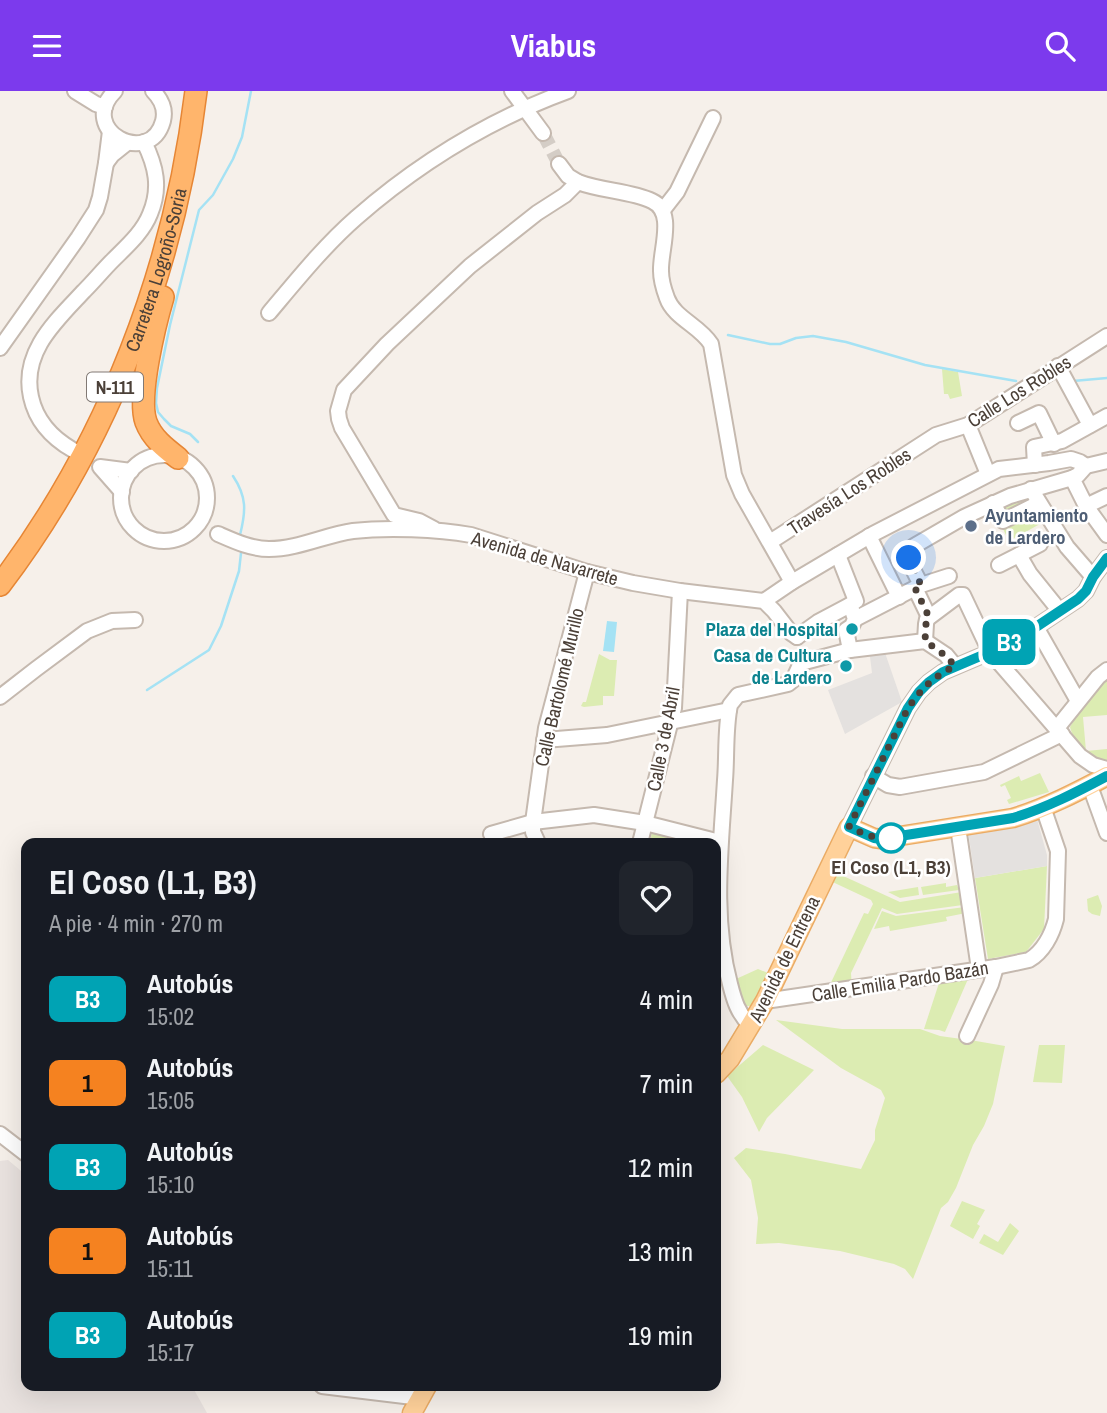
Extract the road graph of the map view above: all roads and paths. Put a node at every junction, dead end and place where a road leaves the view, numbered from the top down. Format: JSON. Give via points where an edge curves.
{"nodes":[{"id":1,"x":75,"y":91,"type":"edge"},
{"id":2,"x":115,"y":91,"type":"edge"},
{"id":3,"x":153,"y":91,"type":"edge"},
{"id":4,"x":512,"y":91,"type":"edge"},
{"id":5,"x":568,"y":91,"type":"edge"},
{"id":6,"x":195,"y":100,"type":"edge"},
{"id":7,"x":105,"y":107,"type":"junction"},
{"id":8,"x":525,"y":108,"type":"junction"},
{"id":9,"x":713,"y":118,"type":"dead end"},
{"id":10,"x":110,"y":131,"type":"junction"},
{"id":11,"x":543,"y":133,"type":"tunnel mouth"},
{"id":12,"x":144,"y":142,"type":"junction"},
{"id":13,"x":127,"y":143,"type":"junction"},
{"id":14,"x":106,"y":163,"type":"junction"},
{"id":15,"x":559,"y":164,"type":"tunnel mouth"},
{"id":16,"x":578,"y":182,"type":"junction"},
{"id":17,"x":663,"y":210,"type":"junction"},
{"id":18,"x":269,"y":313,"type":"dead end"},
{"id":19,"x":1107,"y":336,"type":"edge"},
{"id":20,"x":0,"y":348,"type":"edge"},
{"id":21,"x":1058,"y":366,"type":"junction"},
{"id":22,"x":1107,"y":416,"type":"edge"},
{"id":23,"x":1018,"y":423,"type":"dead end"},
{"id":24,"x":968,"y":425,"type":"junction"},
{"id":25,"x":1090,"y":425,"type":"junction"},
{"id":26,"x":929,"y":440,"type":"joint"},
{"id":27,"x":1060,"y":442,"type":"junction"},
{"id":28,"x":73,"y":450,"type":"dead end"},
{"id":29,"x":178,"y":458,"type":"junction"},
{"id":30,"x":1070,"y":459,"type":"junction"},
{"id":31,"x":1107,"y":461,"type":"edge"},
{"id":32,"x":1035,"y":465,"type":"junction"},
{"id":33,"x":1086,"y":466,"type":"junction"},
{"id":34,"x":131,"y":471,"type":"junction"},
{"id":35,"x":988,"y":474,"type":"junction"},
{"id":36,"x":1072,"y":478,"type":"junction"},
{"id":37,"x":1031,"y":489,"type":"junction"},
{"id":38,"x":122,"y":492,"type":"junction"},
{"id":39,"x":1107,"y":496,"type":"edge"},
{"id":40,"x":994,"y":503,"type":"junction"},
{"id":41,"x":1039,"y":503,"type":"junction"},
{"id":42,"x":1086,"y":506,"type":"junction"},
{"id":43,"x":203,"y":516,"type":"junction"},
{"id":44,"x":438,"y":531,"type":"junction"},
{"id":45,"x":190,"y":532,"type":"junction"},
{"id":46,"x":218,"y":534,"type":"junction"},
{"id":47,"x":1107,"y":535,"type":"edge"},
{"id":48,"x":869,"y":536,"type":"junction"},
{"id":49,"x":770,"y":542,"type":"junction"},
{"id":50,"x":1040,"y":544,"type":"dead end"},
{"id":51,"x":838,"y":555,"type":"junction"},
{"id":52,"x":1019,"y":555,"type":"junction"},
{"id":53,"x":1107,"y":558,"type":"edge"},
{"id":54,"x":999,"y":565,"type":"dead end"},
{"id":55,"x":587,"y":572,"type":"junction"},
{"id":56,"x":949,"y":576,"type":"dead end"},
{"id":57,"x":1093,"y":577,"type":"junction"},
{"id":58,"x":792,"y":582,"type":"junction"},
{"id":59,"x":0,"y":585,"type":"edge"},
{"id":60,"x":918,"y":587,"type":"junction"},
{"id":61,"x":680,"y":591,"type":"junction"},
{"id":62,"x":899,"y":597,"type":"junction"},
{"id":63,"x":764,"y":601,"type":"junction"},
{"id":64,"x":1059,"y":610,"type":"junction"},
{"id":65,"x":853,"y":612,"type":"junction"},
{"id":66,"x":929,"y":617,"type":"junction"},
{"id":67,"x":135,"y":620,"type":"dead end"},
{"id":68,"x":1036,"y":627,"type":"junction"},
{"id":69,"x":797,"y":637,"type":"junction"},
{"id":70,"x":925,"y":641,"type":"junction"},
{"id":71,"x":850,"y":650,"type":"junction"},
{"id":72,"x":990,"y":652,"type":"junction"},
{"id":73,"x":811,"y":661,"type":"junction"},
{"id":74,"x":955,"y":666,"type":"junction"},
{"id":75,"x":1107,"y":670,"type":"edge"},
{"id":76,"x":0,"y":697,"type":"edge"},
{"id":77,"x":1078,"y":701,"type":"junction"},
{"id":78,"x":729,"y":710,"type":"junction"},
{"id":79,"x":670,"y":723,"type":"junction"},
{"id":80,"x":1059,"y":731,"type":"junction"},
{"id":81,"x":544,"y":740,"type":"junction"},
{"id":82,"x":1107,"y":769,"type":"edge"},
{"id":83,"x":873,"y":776,"type":"junction"},
{"id":84,"x":1107,"y":776,"type":"edge"},
{"id":85,"x":1090,"y":786,"type":"junction"},
{"id":86,"x":1043,"y":807,"type":"junction"},
{"id":87,"x":533,"y":822,"type":"junction"},
{"id":88,"x":645,"y":823,"type":"junction"},
{"id":89,"x":849,"y":827,"type":"junction"},
{"id":90,"x":958,"y":827,"type":"junction"},
{"id":91,"x":1107,"y":833,"type":"edge"},
{"id":92,"x":491,"y":834,"type":"dead end"},
{"id":93,"x":536,"y":838,"type":"edge"},
{"id":94,"x":641,"y":838,"type":"edge"},
{"id":95,"x":704,"y":838,"type":"edge"},
{"id":96,"x":720,"y":838,"type":"edge"},
{"id":97,"x":721,"y":935,"type":"edge"},
{"id":98,"x":996,"y":967,"type":"junction"},
{"id":99,"x":979,"y":968,"type":"junction"},
{"id":100,"x":765,"y":1001,"type":"junction"},
{"id":101,"x":751,"y":1026,"type":"junction"},
{"id":102,"x":967,"y":1036,"type":"dead end"},
{"id":103,"x":721,"y":1069,"type":"edge"},
{"id":104,"x":0,"y":1134,"type":"edge"},
{"id":105,"x":21,"y":1150,"type":"edge"},
{"id":106,"x":360,"y":1391,"type":"edge"},
{"id":107,"x":420,"y":1399,"type":"edge"}],
"edges":[{"from":1,"to":7,"type":"street"},
{"from":2,"to":7,"type":"street"},
{"from":3,"to":12,"type":"street","via":[[164,116],[158,132]]},
{"from":4,"to":8,"type":"street"},
{"from":5,"to":8,"type":"street"},
{"from":6,"to":29,"type":"highway","via":[[190,187],[143,398],[143,411],[155,438]]},
{"from":6,"to":59,"type":"highway","name":"Carretera Logroño-Soria","number":"N-111","via":[[167,241],[122,372],[70,477]]},
{"from":7,"to":10,"type":"street"},
{"from":8,"to":11,"type":"street"},
{"from":8,"to":18,"type":"street","via":[[477,131],[415,170],[329,244]]},
{"from":9,"to":17,"type":"street","via":[[677,192]]},
{"from":10,"to":13,"type":"street"},
{"from":10,"to":14,"type":"street"},
{"from":12,"to":13,"type":"street"},
{"from":12,"to":28,"type":"street","via":[[157,184],[146,223],[48,332],[29,371],[33,408],[45,428]]},
{"from":13,"to":14,"type":"street"},
{"from":14,"to":20,"type":"street","via":[[96,210]]},
{"from":15,"to":16,"type":"street"},
{"from":16,"to":17,"type":"street","via":[[647,199]]},
{"from":16,"to":44,"type":"street","via":[[470,266],[344,390],[338,411],[342,428],[394,515]]},
{"from":17,"to":49,"type":"street","via":[[661,273],[668,302],[711,344],[734,475]]},
{"from":19,"to":21,"type":"street","name":"Calle Los Robles"},
{"from":21,"to":24,"type":"street","name":"Calle Los Robles"},
{"from":21,"to":25,"type":"street"},
{"from":22,"to":25,"type":"street"},
{"from":23,"to":27,"type":"street","via":[[1039,413]]},
{"from":24,"to":26,"type":"street","name":"Calle Los Robles"},
{"from":24,"to":35,"type":"street"},
{"from":25,"to":27,"type":"street"},
{"from":26,"to":49,"type":"street","name":"Travesía Los Robles"},
{"from":27,"to":30,"type":"street"},
{"from":27,"to":32,"type":"street","via":[[1034,447]]},
{"from":29,"to":34,"type":"street","via":[[149,458]]},
{"from":29,"to":43,"type":"street","via":[[203,481],[207,496]]},
{"from":30,"to":32,"type":"street"},
{"from":30,"to":33,"type":"street"},
{"from":31,"to":33,"type":"street"},
{"from":32,"to":35,"type":"street","via":[[1010,466]]},
{"from":33,"to":36,"type":"street"},
{"from":34,"to":38,"type":"street"},
{"from":34,"to":38,"type":"street","via":[[95,464]]},
{"from":35,"to":48,"type":"street"},
{"from":36,"to":37,"type":"street"},
{"from":36,"to":42,"type":"street"},
{"from":37,"to":40,"type":"street"},
{"from":37,"to":41,"type":"street"},
{"from":38,"to":45,"type":"street","via":[[125,514],[144,536],[168,541]]},
{"from":39,"to":42,"type":"street"},
{"from":40,"to":41,"type":"street","via":[[1003,521]]},
{"from":40,"to":60,"type":"street","via":[[912,548],[909,555]]},
{"from":41,"to":57,"type":"street"},
{"from":42,"to":47,"type":"street"},
{"from":43,"to":45,"type":"street"},
{"from":43,"to":46,"type":"street"},
{"from":44,"to":46,"type":"street","name":"Avenida de Navarrete","via":[[355,531],[269,549]]},
{"from":44,"to":55,"type":"street","name":"Avenida de Navarrete","via":[[471,535]]},
{"from":45,"to":46,"type":"street"},
{"from":48,"to":51,"type":"street"},
{"from":48,"to":62,"type":"street"},
{"from":49,"to":58,"type":"street"},
{"from":50,"to":52,"type":"street"},
{"from":51,"to":58,"type":"street"},
{"from":51,"to":65,"type":"street","via":[[856,601]]},
{"from":52,"to":54,"type":"street"},
{"from":52,"to":64,"type":"street"},
{"from":53,"to":57,"type":"street","name":"Avenida de Entrena"},
{"from":55,"to":61,"type":"street","name":"Avenida de Navarrete"},
{"from":55,"to":81,"type":"street","name":"Calle Bartolomé Murillo"},
{"from":56,"to":60,"type":"street"},
{"from":57,"to":64,"type":"street","name":"Avenida de Entrena","via":[[1082,595]]},
{"from":58,"to":63,"type":"street"},
{"from":60,"to":62,"type":"street"},
{"from":60,"to":66,"type":"street"},
{"from":61,"to":63,"type":"street","name":"Avenida de Navarrete"},
{"from":61,"to":79,"type":"street","name":"Calle 3 de Abril"},
{"from":62,"to":65,"type":"street"},
{"from":63,"to":69,"type":"street"},
{"from":64,"to":68,"type":"street","name":"Avenida de Entrena"},
{"from":65,"to":69,"type":"street","via":[[818,622]]},
{"from":65,"to":71,"type":"street","via":[[852,626],[846,630]]},
{"from":66,"to":70,"type":"street"},
{"from":66,"to":72,"type":"street","via":[[963,595]]},
{"from":67,"to":76,"type":"street","via":[[112,621],[87,631]]},
{"from":68,"to":72,"type":"street","name":"Avenida de Entrena"},
{"from":68,"to":77,"type":"street"},
{"from":69,"to":73,"type":"street"},
{"from":70,"to":71,"type":"street"},
{"from":70,"to":74,"type":"street"},
{"from":71,"to":73,"type":"street"},
{"from":72,"to":74,"type":"street","name":"Avenida de Entrena"},
{"from":72,"to":80,"type":"street"},
{"from":73,"to":78,"type":"street","via":[[801,663],[788,684],[738,695]]},
{"from":74,"to":83,"type":"street","name":"Avenida de Entrena","via":[[919,692]]},
{"from":75,"to":77,"type":"street"},
{"from":77,"to":80,"type":"street"},
{"from":78,"to":79,"type":"street"},
{"from":78,"to":96,"type":"street"},
{"from":79,"to":81,"type":"street"},
{"from":79,"to":88,"type":"street","name":"Calle 3 de Abril"},
{"from":80,"to":82,"type":"street","via":[[1084,759]]},
{"from":80,"to":83,"type":"street","via":[[984,772],[900,787]]},
{"from":81,"to":87,"type":"street","name":"Calle Bartolomé Murillo"},
{"from":83,"to":89,"type":"street","name":"Avenida de Entrena"},
{"from":84,"to":85,"type":"main road"},
{"from":85,"to":86,"type":"main road"},
{"from":85,"to":91,"type":"street"},
{"from":86,"to":90,"type":"main road","via":[[1013,818]]},
{"from":86,"to":98,"type":"street","name":"Calle Emilia Pardo Bazán","via":[[1058,851],[1056,919],[1034,957]]},
{"from":87,"to":88,"type":"street","via":[[594,815]]},
{"from":87,"to":92,"type":"street"},
{"from":87,"to":93,"type":"street","name":"Calle Bartolomé Murillo"},
{"from":88,"to":94,"type":"street","name":"Calle 3 de Abril"},
{"from":88,"to":95,"type":"street"},
{"from":89,"to":90,"type":"main road","via":[[881,839]]},
{"from":89,"to":100,"type":"main road","name":"Avenida de Entrena"},
{"from":90,"to":99,"type":"street"},
{"from":97,"to":101,"type":"street","via":[[735,1001]]},
{"from":98,"to":99,"type":"street","name":"Calle Emilia Pardo Bazán"},
{"from":98,"to":102,"type":"street"},
{"from":99,"to":100,"type":"street","name":"Calle Emilia Pardo Bazán"},
{"from":100,"to":101,"type":"main road","name":"Avenida de Entrena"},
{"from":101,"to":103,"type":"main road","name":"Avenida de Entrena"},
{"from":104,"to":105,"type":"street"},
{"from":106,"to":107,"type":"street"}]}
